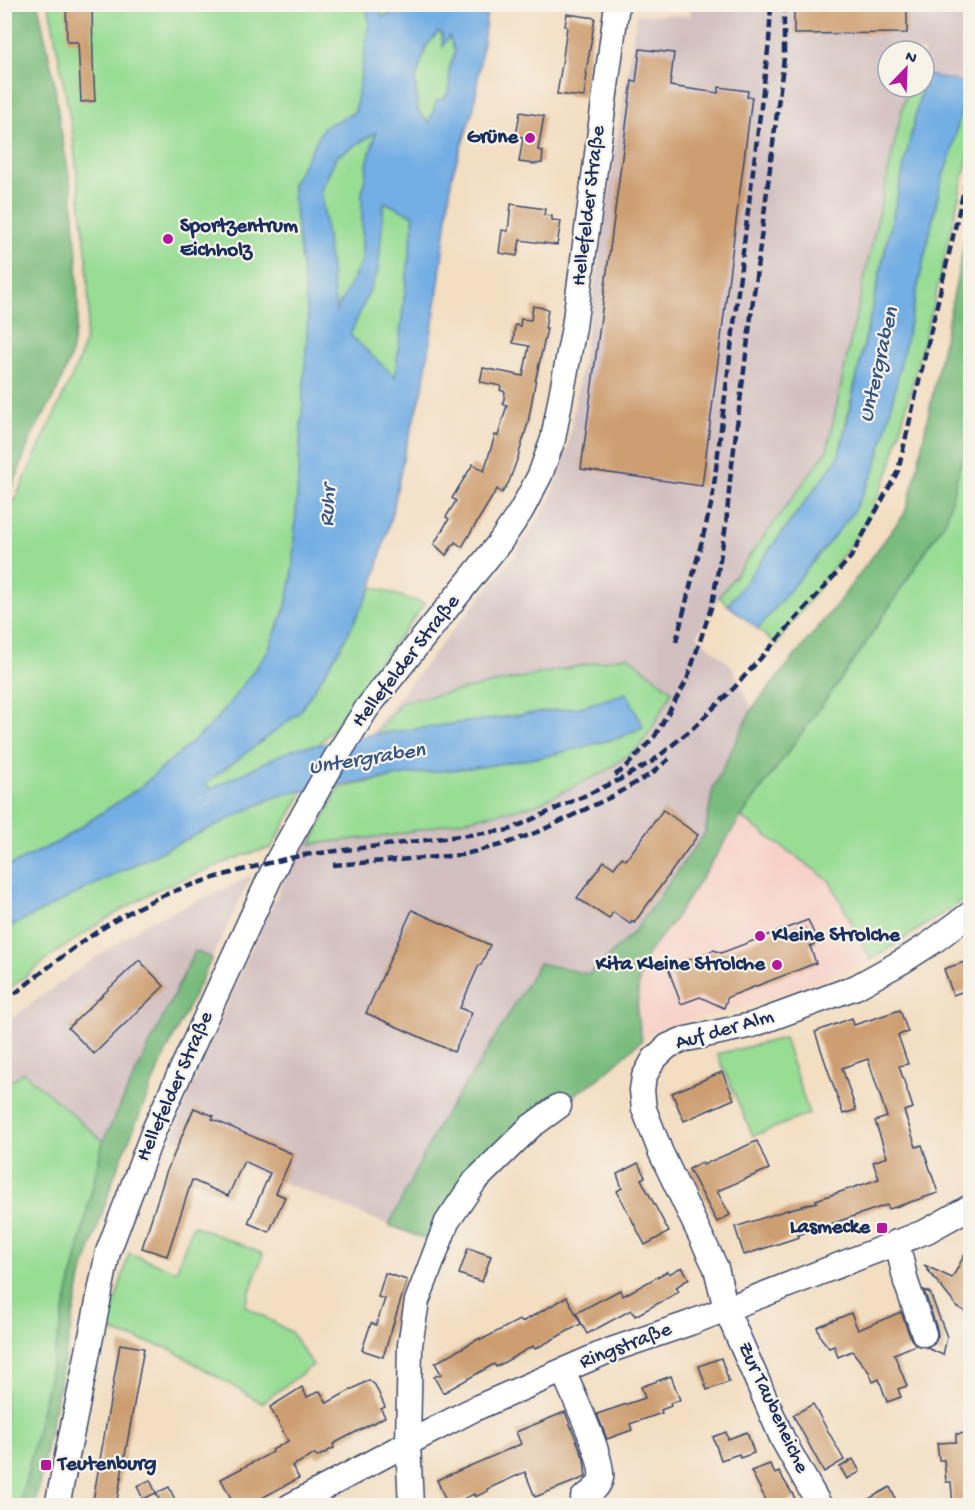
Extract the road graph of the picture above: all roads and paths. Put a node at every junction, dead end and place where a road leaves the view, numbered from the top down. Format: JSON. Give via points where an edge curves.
{"nodes":[{"id":1,"x":617,"y":4,"type":"edge"},
{"id":2,"x":970,"y":914,"type":"edge"},
{"id":3,"x":559,"y":1106,"type":"dead end"},
{"id":4,"x":970,"y":1207,"type":"edge"},
{"id":5,"x":897,"y":1242,"type":"junction"},
{"id":6,"x":726,"y":1309,"type":"junction"},
{"id":7,"x":924,"y":1335,"type":"dead end"},
{"id":8,"x":563,"y":1371,"type":"junction"},
{"id":9,"x":408,"y":1443,"type":"junction"},
{"id":10,"x":582,"y":1498,"type":"dead end"},
{"id":11,"x":57,"y":1506,"type":"edge"},
{"id":12,"x":290,"y":1506,"type":"edge"},
{"id":13,"x":411,"y":1506,"type":"edge"},
{"id":14,"x":820,"y":1506,"type":"edge"}],
"edges":[{"from":1,"to":11,"type":"street","name":"Hellefelder Straße","via":[[574,327],[553,439],[540,475],[500,542],[367,708],[278,860],[154,1130],[108,1252]]},
{"from":2,"to":6,"type":"street","name":"Auf der Alm","via":[[932,943],[856,987],[752,1025],[682,1040],[654,1059],[644,1077],[644,1109],[716,1268]]},
{"from":3,"to":9,"type":"street","via":[[530,1127],[475,1181],[447,1222],[417,1301],[410,1345]]},
{"from":4,"to":5,"type":"street","name":"Ringstraße","via":[[927,1231]]},
{"from":5,"to":6,"type":"street","name":"Ringstraße"},
{"from":5,"to":7,"type":"street"},
{"from":6,"to":8,"type":"street","name":"Ringstraße"},
{"from":6,"to":14,"type":"street","name":"Zur Taubeneiche","via":[[783,1440]]},
{"from":8,"to":9,"type":"street","name":"Ringstraße","via":[[476,1408]]},
{"from":8,"to":10,"type":"street","via":[[600,1465],[601,1478],[596,1489]]},
{"from":9,"to":12,"type":"street","name":"Ringstraße"},
{"from":9,"to":13,"type":"street"}]}
